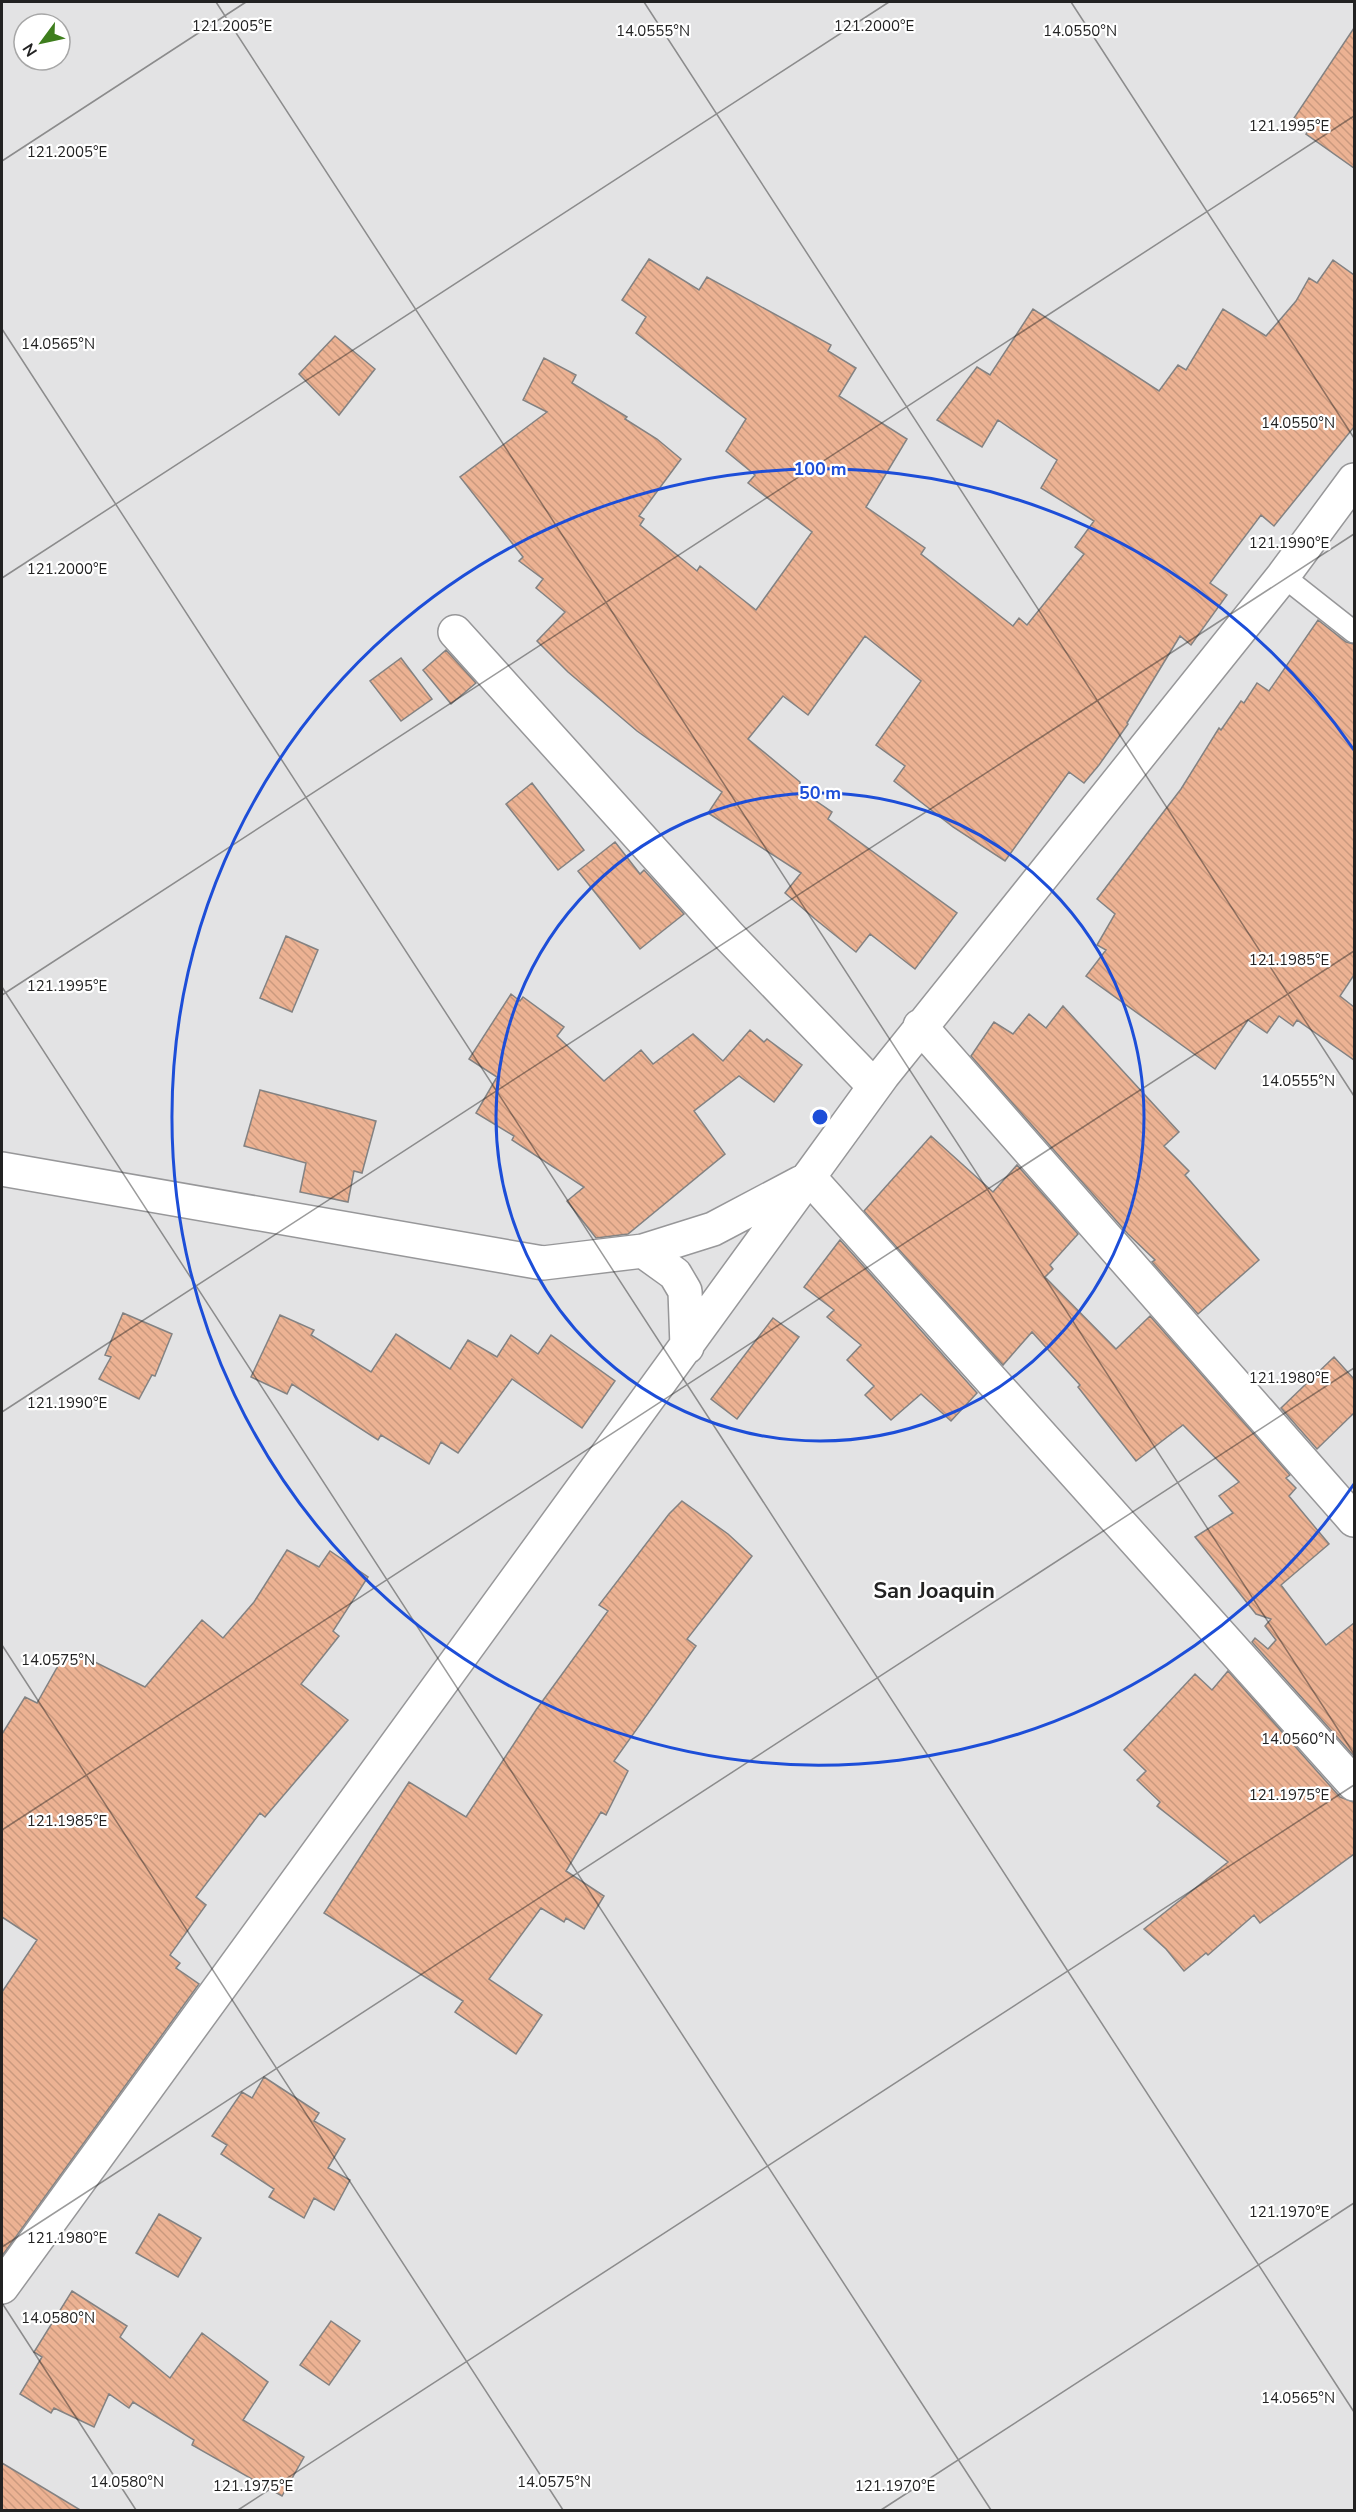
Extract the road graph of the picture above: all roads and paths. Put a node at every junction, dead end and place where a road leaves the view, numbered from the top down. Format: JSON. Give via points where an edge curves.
{"nodes":[{"id":1,"x":1354,"y":480,"type":"edge"},
{"id":2,"x":1283,"y":576,"type":"junction"},
{"id":3,"x":455,"y":632,"type":"dead end"},
{"id":4,"x":1354,"y":632,"type":"edge"},
{"id":5,"x":920,"y":1026,"type":"junction"},
{"id":6,"x":874,"y":1086,"type":"junction"},
{"id":7,"x":2,"y":1169,"type":"edge"},
{"id":8,"x":809,"y":1178,"type":"junction"},
{"id":9,"x":643,"y":1251,"type":"junction"},
{"id":10,"x":687,"y":1347,"type":"junction"},
{"id":11,"x":1354,"y":1520,"type":"edge"},
{"id":12,"x":1354,"y":1784,"type":"edge"},
{"id":13,"x":2,"y":2287,"type":"edge"}],
"edges":[{"from":1,"to":2,"type":"street"},
{"from":2,"to":4,"type":"lane"},
{"from":2,"to":5,"type":"street"},
{"from":3,"to":6,"type":"street","via":[[730,938]]},
{"from":5,"to":6,"type":"street"},
{"from":5,"to":11,"type":"street"},
{"from":6,"to":8,"type":"street"},
{"from":7,"to":9,"type":"street","via":[[543,1263]]},
{"from":8,"to":9,"type":"street","via":[[713,1229]]},
{"from":8,"to":10,"type":"street"},
{"from":8,"to":12,"type":"street"},
{"from":9,"to":10,"type":"street","via":[[675,1274],[686,1291]]},
{"from":10,"to":13,"type":"street"}]}
